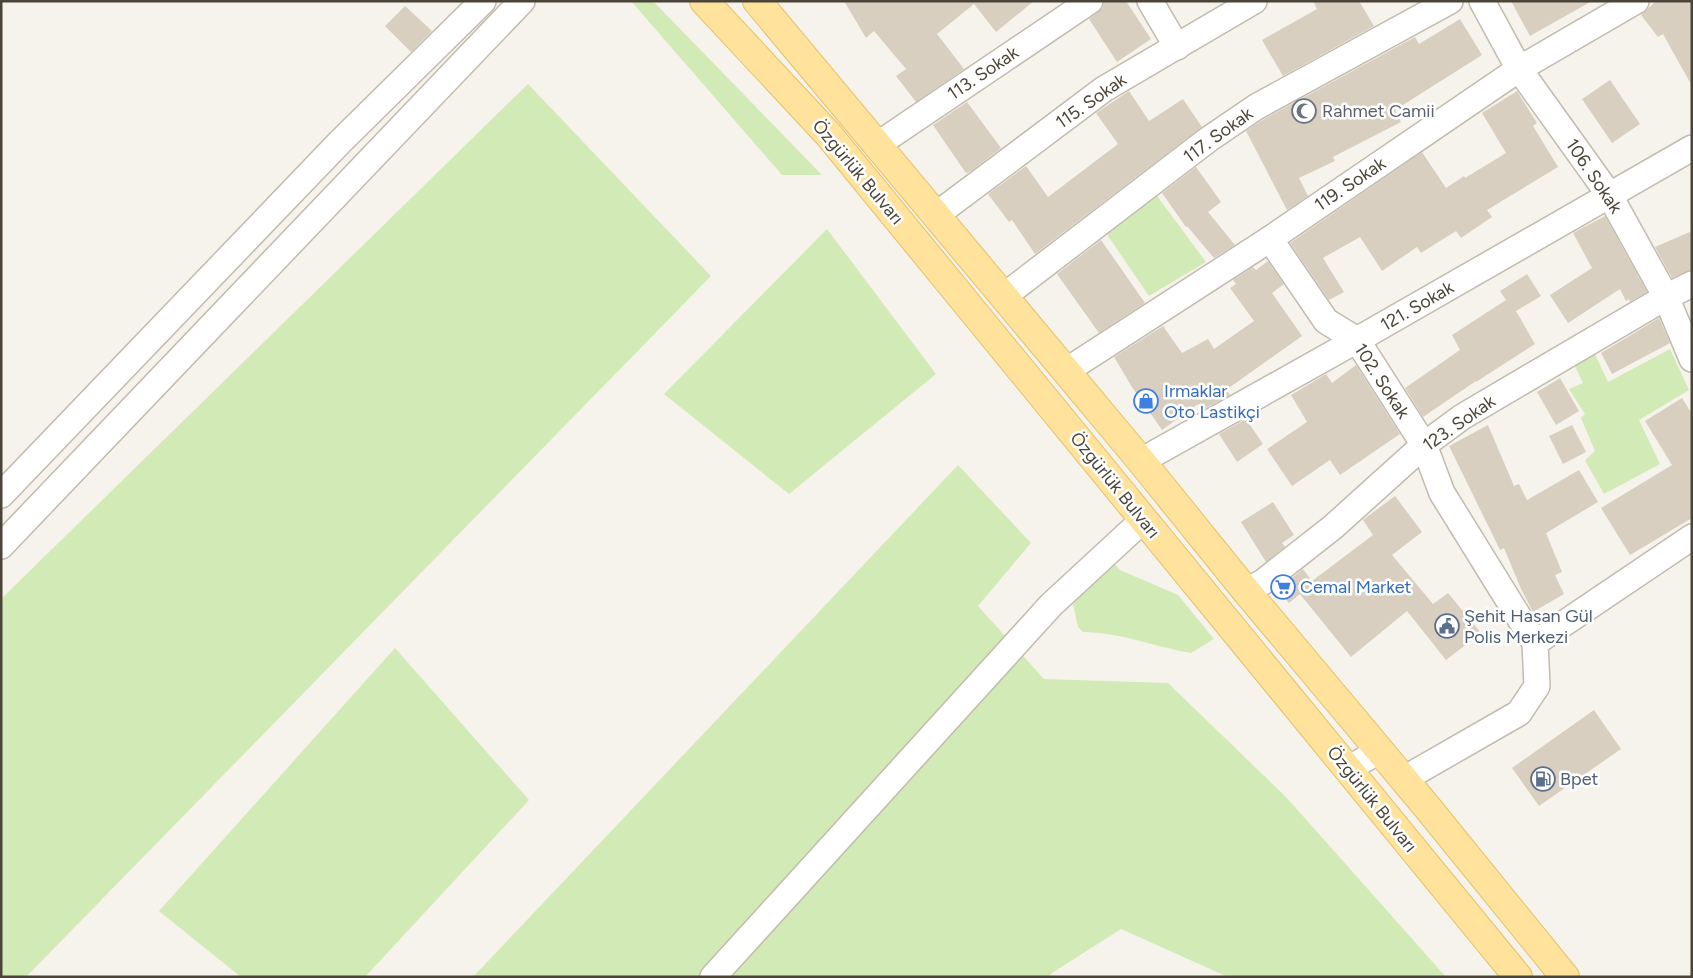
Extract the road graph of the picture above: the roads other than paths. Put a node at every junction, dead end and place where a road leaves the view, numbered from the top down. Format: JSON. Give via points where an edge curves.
{"nodes":[{"id":1,"x":483,"y":1,"type":"edge"},
{"id":2,"x":522,"y":1,"type":"edge"},
{"id":3,"x":704,"y":1,"type":"edge"},
{"id":4,"x":757,"y":1,"type":"edge"},
{"id":5,"x":1090,"y":1,"type":"edge"},
{"id":6,"x":1150,"y":1,"type":"edge"},
{"id":7,"x":1254,"y":1,"type":"edge"},
{"id":8,"x":1450,"y":1,"type":"edge"},
{"id":9,"x":1482,"y":1,"type":"edge"},
{"id":10,"x":1636,"y":1,"type":"edge"},
{"id":11,"x":1177,"y":47,"type":"junction"},
{"id":12,"x":1519,"y":69,"type":"junction"},
{"id":13,"x":877,"y":145,"type":"junction"},
{"id":14,"x":1692,"y":148,"type":"edge"},
{"id":15,"x":1610,"y":196,"type":"junction"},
{"id":16,"x":936,"y":215,"type":"junction"},
{"id":17,"x":1270,"y":239,"type":"junction"},
{"id":18,"x":1692,"y":284,"type":"edge"},
{"id":19,"x":1004,"y":296,"type":"junction"},
{"id":20,"x":1666,"y":297,"type":"junction"},
{"id":21,"x":1358,"y":340,"type":"junction"},
{"id":22,"x":1692,"y":359,"type":"edge"},
{"id":23,"x":1066,"y":371,"type":"junction"},
{"id":24,"x":1424,"y":446,"type":"junction"},
{"id":25,"x":1141,"y":461,"type":"junction"},
{"id":26,"x":1,"y":495,"type":"edge"},
{"id":27,"x":1143,"y":520,"type":"junction"},
{"id":28,"x":1692,"y":537,"type":"edge"},
{"id":29,"x":1,"y":546,"type":"edge"},
{"id":30,"x":1246,"y":591,"type":"junction"},
{"id":31,"x":1535,"y":643,"type":"junction"},
{"id":32,"x":1379,"y":751,"type":"junction"},
{"id":33,"x":1348,"y":769,"type":"junction"},
{"id":34,"x":1404,"y":779,"type":"junction"},
{"id":35,"x":713,"y":977,"type":"edge"},
{"id":36,"x":1518,"y":977,"type":"edge"},
{"id":37,"x":1565,"y":977,"type":"edge"}],
"edges":[{"from":1,"to":26,"type":"street","via":[[340,142]]},
{"from":2,"to":29,"type":"street"},
{"from":3,"to":27,"type":"main road","name":"Özgürlük Bulvarı","via":[[828,134]]},
{"from":4,"to":13,"type":"main road","name":"Özgürlük Bulvarı"},
{"from":5,"to":13,"type":"street","name":"113. Sokak"},
{"from":6,"to":11,"type":"street"},
{"from":7,"to":11,"type":"street","name":"115. Sokak"},
{"from":8,"to":19,"type":"street","name":"117. Sokak","via":[[1256,107]]},
{"from":9,"to":12,"type":"street","name":"106. Sokak"},
{"from":10,"to":12,"type":"street","name":"119. Sokak"},
{"from":11,"to":16,"type":"street","name":"115. Sokak","via":[[1104,89]]},
{"from":12,"to":15,"type":"street","name":"106. Sokak"},
{"from":12,"to":17,"type":"street","name":"119. Sokak"},
{"from":13,"to":16,"type":"main road","name":"Özgürlük Bulvarı"},
{"from":14,"to":15,"type":"street","name":"121. Sokak"},
{"from":15,"to":20,"type":"street","name":"106. Sokak"},
{"from":15,"to":21,"type":"street","name":"121. Sokak"},
{"from":16,"to":19,"type":"main road","name":"Özgürlük Bulvarı"},
{"from":17,"to":21,"type":"street","name":"102. Sokak","via":[[1326,321]]},
{"from":17,"to":23,"type":"street","name":"119. Sokak"},
{"from":18,"to":20,"type":"street","name":"123. Sokak"},
{"from":19,"to":23,"type":"main road","name":"Özgürlük Bulvarı"},
{"from":20,"to":22,"type":"street","name":"106. Sokak"},
{"from":20,"to":24,"type":"street","name":"123. Sokak","via":[[1462,417]]},
{"from":21,"to":24,"type":"street","name":"102. Sokak"},
{"from":21,"to":25,"type":"street","name":"121. Sokak"},
{"from":23,"to":25,"type":"main road","name":"Özgürlük Bulvarı"},
{"from":24,"to":30,"type":"street","name":"123. Sokak","via":[[1333,527],[1263,582]]},
{"from":24,"to":31,"type":"street","name":"102. Sokak","via":[[1442,492]]},
{"from":25,"to":30,"type":"main road","name":"Özgürlük Bulvarı"},
{"from":27,"to":33,"type":"main road","name":"Özgürlük Bulvarı"},
{"from":27,"to":35,"type":"street","via":[[1061,595]]},
{"from":28,"to":31,"type":"street"},
{"from":30,"to":32,"type":"main road","name":"Özgürlük Bulvarı"},
{"from":31,"to":34,"type":"street","via":[[1537,686],[1519,714]]},
{"from":32,"to":33,"type":"street"},
{"from":32,"to":34,"type":"main road","name":"Özgürlük Bulvarı"},
{"from":33,"to":36,"type":"main road","name":"Özgürlük Bulvarı"},
{"from":34,"to":37,"type":"main road","name":"Özgürlük Bulvarı"}]}
